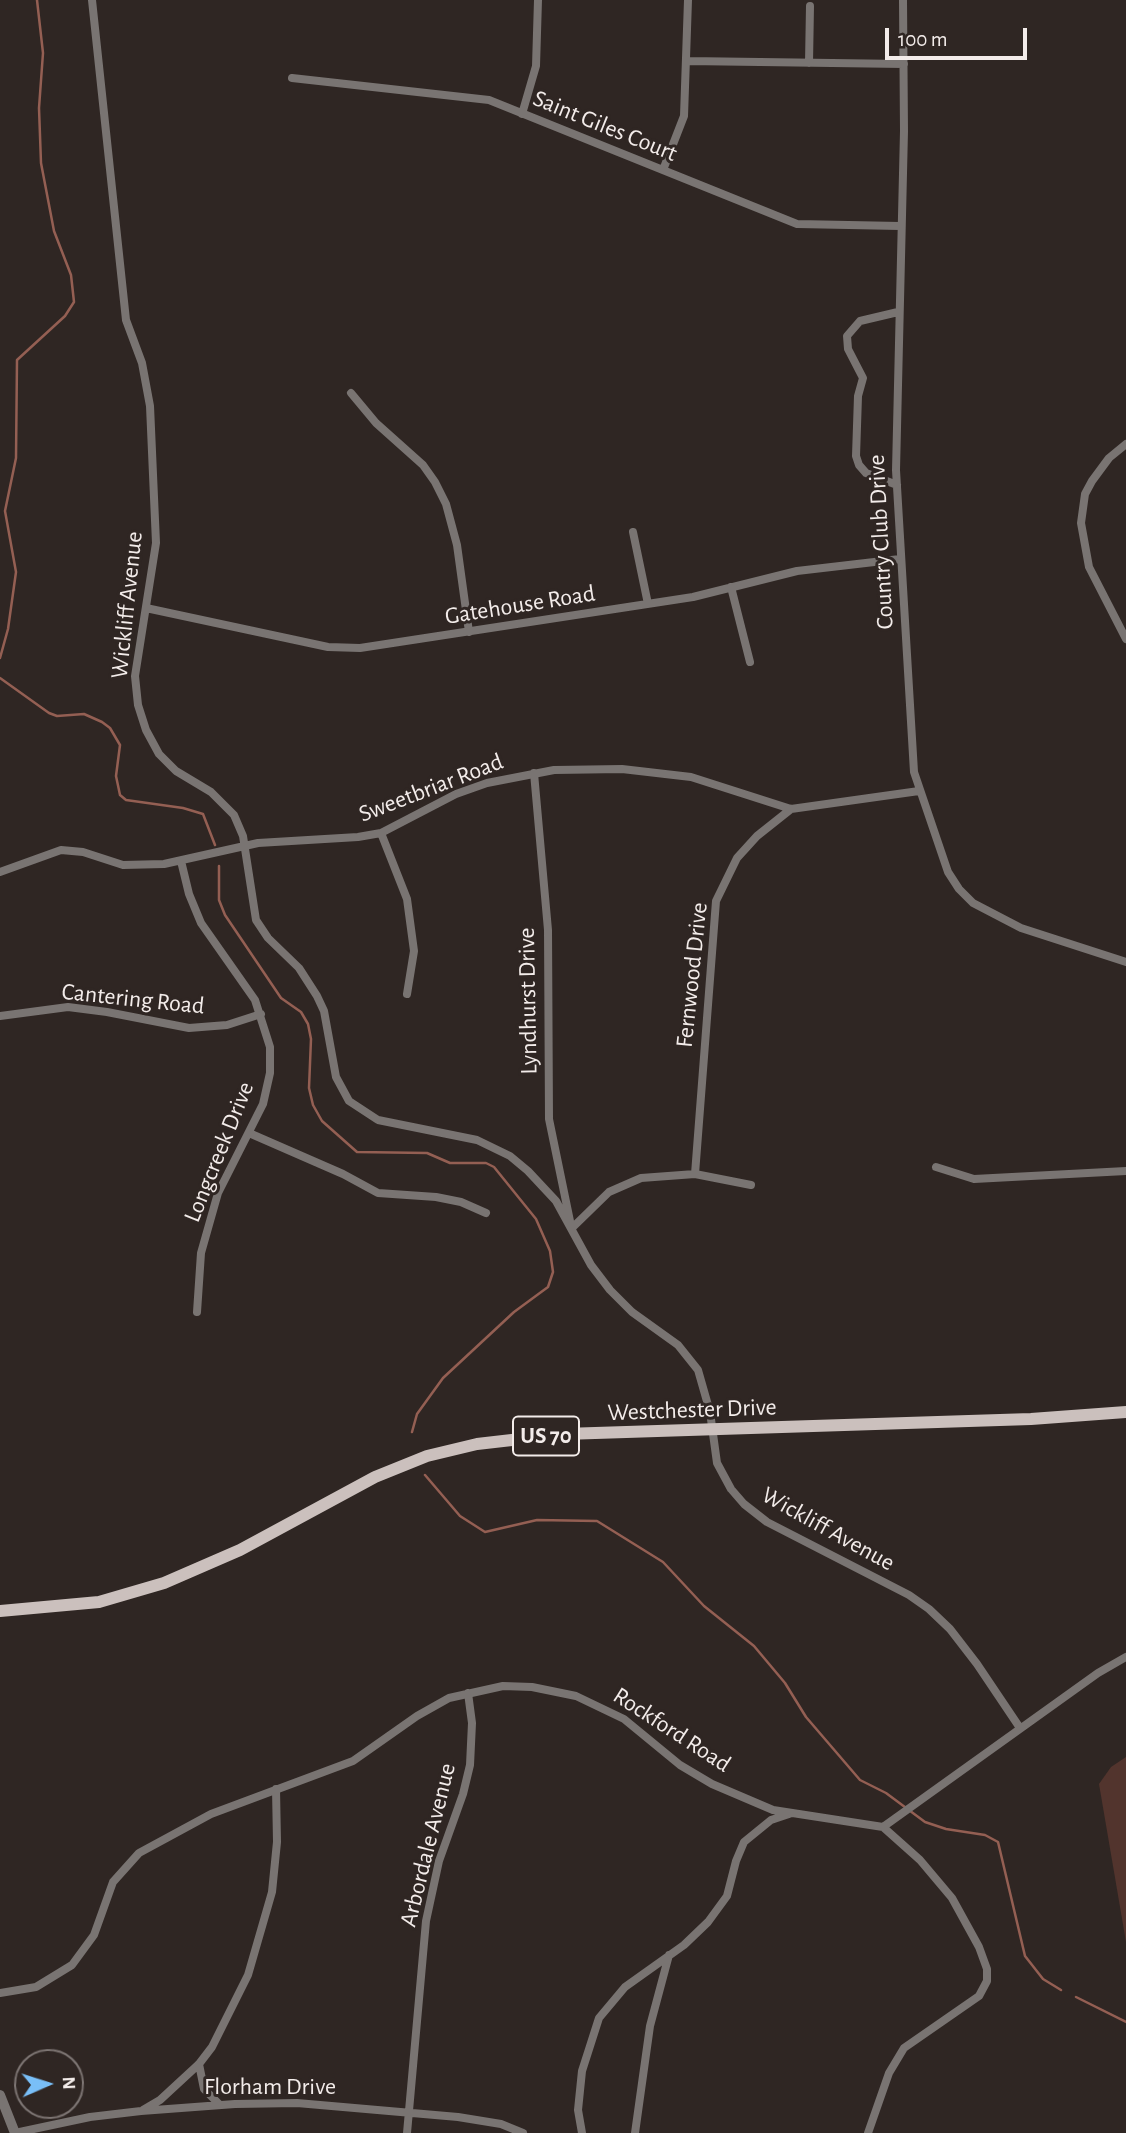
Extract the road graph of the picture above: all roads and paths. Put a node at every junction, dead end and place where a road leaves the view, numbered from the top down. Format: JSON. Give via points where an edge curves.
{"nodes":[{"id":1,"x":92,"y":0,"type":"edge"},
{"id":2,"x":538,"y":0,"type":"edge"},
{"id":3,"x":688,"y":0,"type":"edge"},
{"id":4,"x":903,"y":0,"type":"edge"},
{"id":5,"x":810,"y":6,"type":"dead end"},
{"id":6,"x":688,"y":61,"type":"junction"},
{"id":7,"x":809,"y":63,"type":"junction"},
{"id":8,"x":904,"y":64,"type":"junction"},
{"id":9,"x":292,"y":78,"type":"dead end"},
{"id":10,"x":522,"y":114,"type":"junction"},
{"id":11,"x":663,"y":170,"type":"junction"},
{"id":12,"x":900,"y":226,"type":"junction"},
{"id":13,"x":898,"y":312,"type":"junction"},
{"id":14,"x":351,"y":393,"type":"dead end"},
{"id":15,"x":1126,"y":444,"type":"edge"},
{"id":16,"x":897,"y":485,"type":"junction"},
{"id":17,"x":633,"y":531,"type":"dead end"},
{"id":18,"x":900,"y":559,"type":"junction"},
{"id":19,"x":731,"y":587,"type":"junction"},
{"id":20,"x":648,"y":604,"type":"junction"},
{"id":21,"x":146,"y":608,"type":"junction"},
{"id":22,"x":469,"y":632,"type":"junction"},
{"id":23,"x":1126,"y":639,"type":"edge"},
{"id":24,"x":750,"y":662,"type":"dead end"},
{"id":25,"x":534,"y":773,"type":"junction"},
{"id":26,"x":919,"y":791,"type":"junction"},
{"id":27,"x":791,"y":808,"type":"junction"},
{"id":28,"x":382,"y":833,"type":"junction"},
{"id":29,"x":245,"y":847,"type":"junction"},
{"id":30,"x":181,"y":861,"type":"junction"},
{"id":31,"x":0,"y":872,"type":"edge"},
{"id":32,"x":1126,"y":962,"type":"edge"},
{"id":33,"x":407,"y":994,"type":"dead end"},
{"id":34,"x":261,"y":1014,"type":"junction"},
{"id":35,"x":0,"y":1016,"type":"edge"},
{"id":36,"x":249,"y":1133,"type":"junction"},
{"id":37,"x":936,"y":1167,"type":"dead end"},
{"id":38,"x":1126,"y":1171,"type":"edge"},
{"id":39,"x":695,"y":1174,"type":"junction"},
{"id":40,"x":751,"y":1185,"type":"dead end"},
{"id":41,"x":486,"y":1213,"type":"dead end"},
{"id":42,"x":572,"y":1228,"type":"junction"},
{"id":43,"x":197,"y":1312,"type":"dead end"},
{"id":44,"x":1126,"y":1412,"type":"edge"},
{"id":45,"x":713,"y":1432,"type":"junction"},
{"id":46,"x":0,"y":1611,"type":"edge"},
{"id":47,"x":1126,"y":1657,"type":"edge"},
{"id":48,"x":468,"y":1693,"type":"junction"},
{"id":49,"x":1020,"y":1728,"type":"junction"},
{"id":50,"x":276,"y":1788,"type":"junction"},
{"id":51,"x":789,"y":1814,"type":"junction"},
{"id":52,"x":883,"y":1827,"type":"junction"},
{"id":53,"x":669,"y":1955,"type":"junction"},
{"id":54,"x":0,"y":1993,"type":"edge"},
{"id":55,"x":199,"y":2064,"type":"junction"},
{"id":56,"x":0,"y":2095,"type":"edge"},
{"id":57,"x":220,"y":2105,"type":"junction"},
{"id":58,"x":141,"y":2111,"type":"junction"},
{"id":59,"x":409,"y":2112,"type":"junction"},
{"id":60,"x":15,"y":2133,"type":"edge"},
{"id":61,"x":407,"y":2133,"type":"edge"},
{"id":62,"x":523,"y":2133,"type":"edge"},
{"id":63,"x":582,"y":2133,"type":"edge"},
{"id":64,"x":635,"y":2133,"type":"edge"},
{"id":65,"x":868,"y":2133,"type":"edge"}],
"edges":[{"from":1,"to":21,"type":"street","name":"Wickliff Avenue","via":[[126,320],[142,363],[150,406],[156,543]]},
{"from":2,"to":10,"type":"street","via":[[536,66]]},
{"from":3,"to":6,"type":"street"},
{"from":4,"to":8,"type":"street","name":"Country Club Drive"},
{"from":5,"to":7,"type":"street"},
{"from":6,"to":7,"type":"street"},
{"from":6,"to":11,"type":"street","via":[[684,116]]},
{"from":7,"to":8,"type":"street"},
{"from":8,"to":12,"type":"street","name":"Country Club Drive"},
{"from":9,"to":10,"type":"street","name":"Saint Giles Court","via":[[489,100]]},
{"from":10,"to":11,"type":"street","name":"Saint Giles Court"},
{"from":11,"to":12,"type":"street","name":"Saint Giles Court","via":[[797,224]]},
{"from":12,"to":13,"type":"street","name":"Country Club Drive"},
{"from":13,"to":16,"type":"street","name":"Country Club Drive"},
{"from":13,"to":16,"type":"street","via":[[860,321],[847,336],[848,349],[863,378],[858,396],[859,465],[866,473]]},
{"from":14,"to":22,"type":"street","via":[[424,465],[446,504],[457,545]]},
{"from":15,"to":23,"type":"street","via":[[1092,481],[1085,494],[1082,523],[1089,567]]},
{"from":16,"to":18,"type":"street","name":"Country Club Drive"},
{"from":17,"to":20,"type":"street"},
{"from":18,"to":19,"type":"street","name":"Gatehouse Road","via":[[797,571]]},
{"from":18,"to":26,"type":"street","name":"Country Club Drive"},
{"from":19,"to":20,"type":"street","name":"Gatehouse Road"},
{"from":19,"to":24,"type":"street"},
{"from":20,"to":22,"type":"street","name":"Gatehouse Road"},
{"from":21,"to":22,"type":"street","name":"Gatehouse Road","via":[[328,647],[360,648]]},
{"from":21,"to":29,"type":"street","name":"Wickliff Avenue","via":[[135,676],[146,730],[159,754],[176,771],[227,807],[239,825]]},
{"from":25,"to":27,"type":"street","name":"Sweetbriar Road","via":[[554,769],[655,771],[691,777]]},
{"from":25,"to":28,"type":"street","name":"Sweetbriar Road","via":[[456,794]]},
{"from":25,"to":42,"type":"street","name":"Lyndhurst Drive","via":[[548,930],[550,1119]]},
{"from":26,"to":27,"type":"street","name":"Sweetbriar Road"},
{"from":26,"to":32,"type":"street","name":"Country Club Drive","via":[[948,872],[974,903],[1021,928]]},
{"from":27,"to":39,"type":"street","name":"Fernwood Drive","via":[[737,858],[716,901]]},
{"from":28,"to":29,"type":"street","name":"Sweetbriar Road"},
{"from":28,"to":33,"type":"street","via":[[407,899],[414,951]]},
{"from":29,"to":30,"type":"street","name":"Sweetbriar Road"},
{"from":29,"to":42,"type":"street","name":"Wickliff Avenue","via":[[256,920],[317,996],[336,1077],[349,1101],[378,1120],[452,1133],[494,1147],[528,1171],[556,1201]]},
{"from":30,"to":31,"type":"street","name":"Sweetbriar Road","via":[[123,865],[61,850]]},
{"from":30,"to":34,"type":"street","name":"Longcreek Drive","via":[[201,923],[247,986]]},
{"from":34,"to":35,"type":"street","name":"Cantering Road","via":[[227,1025],[189,1028],[68,1007]]},
{"from":34,"to":36,"type":"street","name":"Longcreek Drive","via":[[270,1047],[270,1073],[263,1104]]},
{"from":36,"to":41,"type":"street","via":[[378,1193],[436,1197]]},
{"from":36,"to":43,"type":"street","name":"Longcreek Drive","via":[[218,1193],[201,1253]]},
{"from":37,"to":38,"type":"street","via":[[974,1179]]},
{"from":39,"to":40,"type":"street"},
{"from":39,"to":42,"type":"street","via":[[656,1175],[625,1184],[595,1202]]},
{"from":42,"to":45,"type":"street","name":"Wickliff Avenue","via":[[610,1290],[678,1345],[698,1370]]},
{"from":44,"to":45,"type":"main road","name":"Westchester Drive","number":"US 70"},
{"from":45,"to":46,"type":"main road","name":"Westchester Drive","number":"US 70","via":[[523,1437],[427,1456],[375,1477],[240,1550],[164,1583],[99,1602]]},
{"from":45,"to":49,"type":"street","name":"Wickliff Avenue","via":[[717,1463],[744,1504],[767,1522],[929,1609],[975,1661]]},
{"from":47,"to":49,"type":"street"},
{"from":48,"to":50,"type":"street","name":"Rockford Road","via":[[417,1716],[353,1761]]},
{"from":48,"to":51,"type":"street","name":"Rockford Road","via":[[503,1686],[532,1687],[589,1700],[624,1719],[680,1765],[712,1784]]},
{"from":48,"to":59,"type":"street","name":"Arbordale Avenue","via":[[470,1765],[428,1909]]},
{"from":49,"to":52,"type":"street"},
{"from":50,"to":54,"type":"street","name":"Rockford Road","via":[[180,1828],[139,1853],[113,1882],[94,1935],[72,1965],[36,1987]]},
{"from":50,"to":55,"type":"street","via":[[276,1867],[267,1915],[238,1999]]},
{"from":51,"to":52,"type":"street","name":"Rockford Road"},
{"from":51,"to":53,"type":"street","via":[[771,1820],[744,1842],[727,1896],[708,1922]]},
{"from":52,"to":65,"type":"street","via":[[952,1898],[979,1947],[987,1981],[979,1996],[904,2048],[889,2073]]},
{"from":53,"to":63,"type":"street","via":[[625,1987],[599,2018],[582,2071],[578,2110]]},
{"from":53,"to":64,"type":"street","via":[[650,2026]]},
{"from":55,"to":57,"type":"street","via":[[204,2090]]},
{"from":55,"to":58,"type":"street"},
{"from":56,"to":60,"type":"street"},
{"from":57,"to":58,"type":"street","name":"Florham Drive"},
{"from":57,"to":59,"type":"street","name":"Florham Drive","via":[[297,2103]]},
{"from":58,"to":60,"type":"street","name":"Florham Drive"},
{"from":59,"to":61,"type":"street","name":"Arbordale Avenue"},
{"from":59,"to":62,"type":"street","name":"Florham Drive","via":[[501,2124]]}]}
